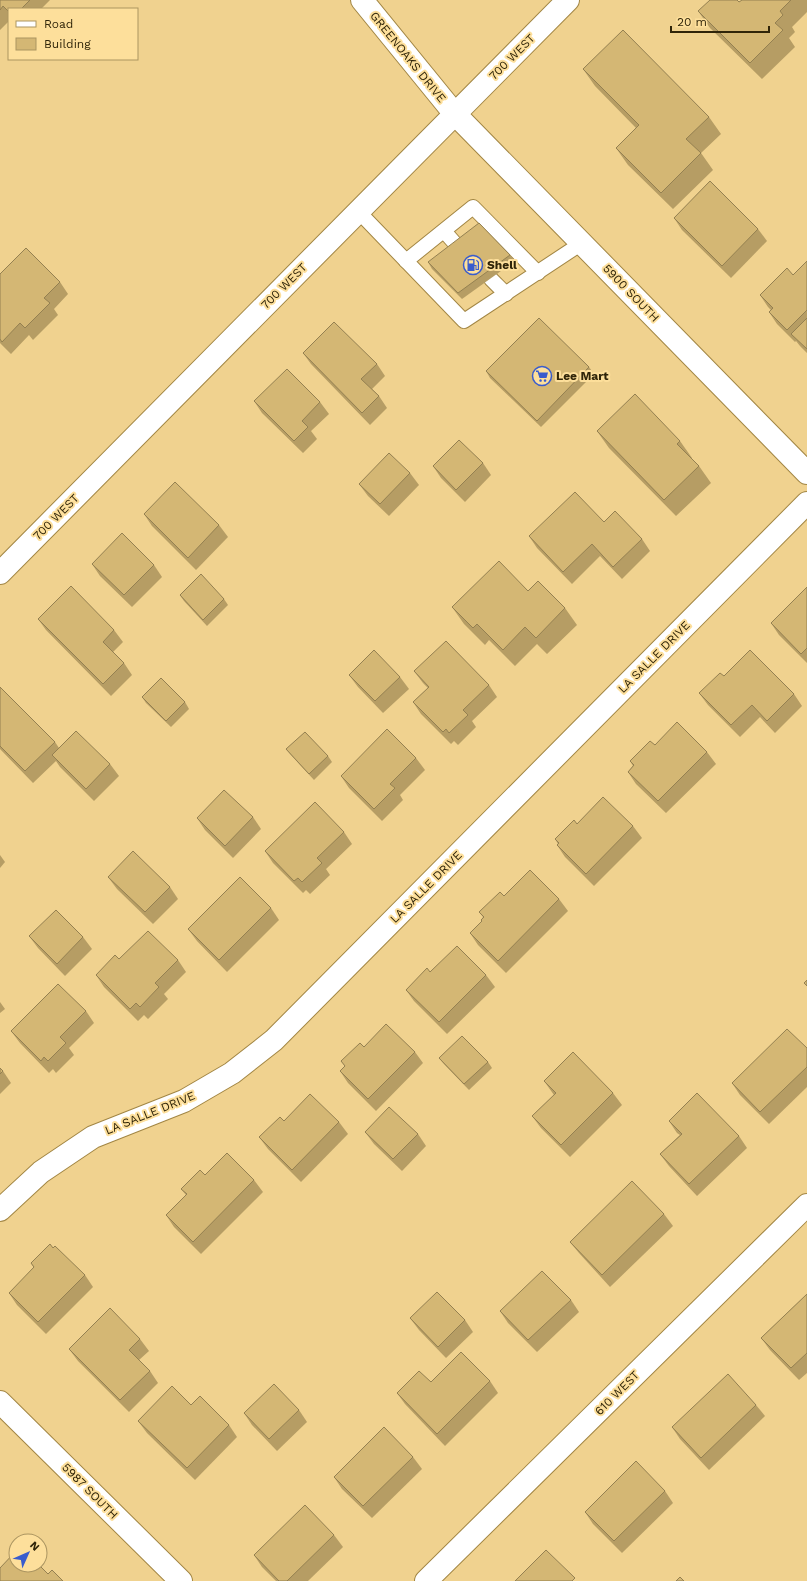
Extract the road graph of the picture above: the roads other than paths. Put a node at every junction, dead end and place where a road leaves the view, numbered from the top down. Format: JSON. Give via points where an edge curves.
{"nodes":[{"id":1,"x":362,"y":0,"type":"edge"},
{"id":2,"x":568,"y":0,"type":"edge"},
{"id":3,"x":454,"y":113,"type":"junction"},
{"id":4,"x":358,"y":211,"type":"junction"},
{"id":5,"x":444,"y":231,"type":"junction"},
{"id":6,"x":582,"y":243,"type":"junction"},
{"id":7,"x":459,"y":248,"type":"edge"},
{"id":8,"x":406,"y":261,"type":"junction"},
{"id":9,"x":538,"y":273,"type":"junction"},
{"id":10,"x":491,"y":278,"type":"edge"},
{"id":11,"x":506,"y":294,"type":"junction"},
{"id":12,"x":807,"y":473,"type":"edge"},
{"id":13,"x":807,"y":503,"type":"edge"},
{"id":14,"x":0,"y":574,"type":"edge"},
{"id":15,"x":807,"y":1205,"type":"edge"},
{"id":16,"x":0,"y":1210,"type":"edge"},
{"id":17,"x":0,"y":1402,"type":"edge"},
{"id":18,"x":181,"y":1581,"type":"edge"},
{"id":19,"x":426,"y":1581,"type":"edge"}],
"edges":[{"from":1,"to":3,"type":"street","name":"GREENOAKS DRIVE"},
{"from":2,"to":3,"type":"street","name":"700 WEST"},
{"from":3,"to":4,"type":"street","name":"700 WEST"},
{"from":3,"to":6,"type":"street","name":"5900 SOUTH"},
{"from":4,"to":8,"type":"lane"},
{"from":4,"to":14,"type":"street","name":"700 WEST"},
{"from":5,"to":7,"type":"lane"},
{"from":5,"to":8,"type":"lane"},
{"from":5,"to":9,"type":"lane","via":[[473,207]]},
{"from":6,"to":9,"type":"lane"},
{"from":6,"to":12,"type":"street","name":"5900 SOUTH"},
{"from":8,"to":11,"type":"lane","via":[[464,321]]},
{"from":9,"to":11,"type":"lane"},
{"from":10,"to":11,"type":"lane"},
{"from":13,"to":16,"type":"street","name":"LA SALLE DRIVE","via":[[274,1040],[232,1073],[184,1101],[122,1124],[73,1149],[41,1172]]},
{"from":15,"to":19,"type":"street","name":"610 WEST"},
{"from":17,"to":18,"type":"street","name":"5987 SOUTH"}]}
